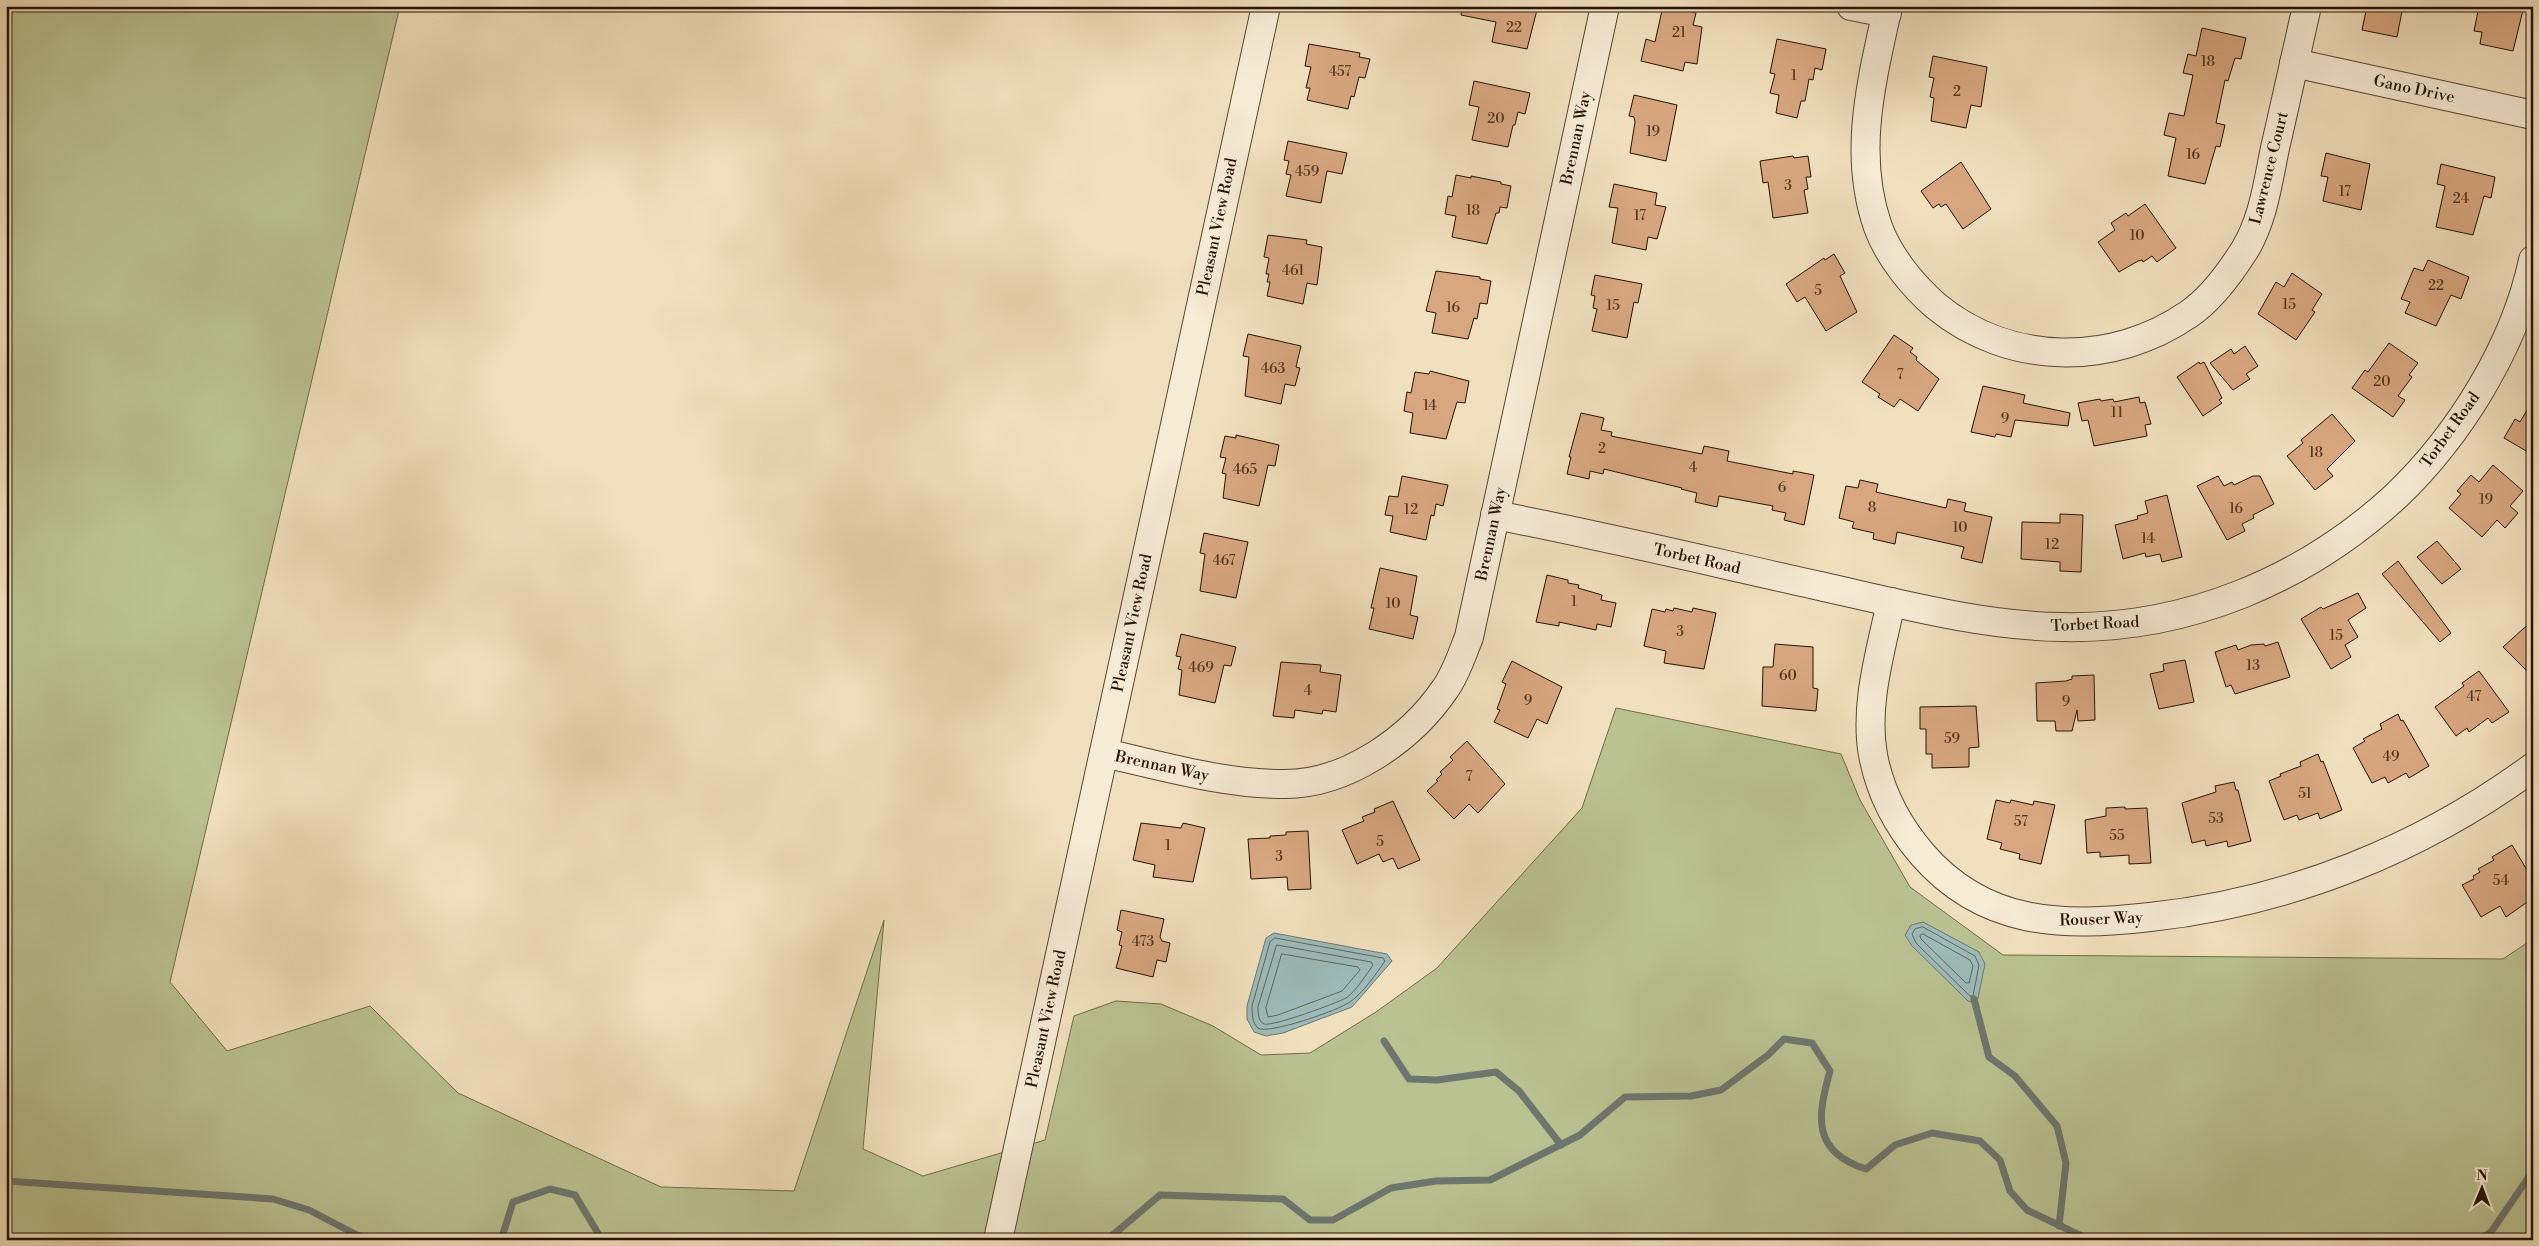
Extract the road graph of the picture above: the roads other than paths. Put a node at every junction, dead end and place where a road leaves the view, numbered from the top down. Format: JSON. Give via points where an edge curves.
{"nodes":[{"id":1,"x":1266,"y":6,"type":"edge"},
{"id":2,"x":1605,"y":6,"type":"edge"},
{"id":3,"x":1851,"y":6,"type":"edge"},
{"id":4,"x":2307,"y":6,"type":"edge"},
{"id":5,"x":1888,"y":10,"type":"edge"},
{"id":6,"x":2294,"y":63,"type":"junction"},
{"id":7,"x":2533,"y":115,"type":"edge"},
{"id":8,"x":2533,"y":260,"type":"edge"},
{"id":9,"x":1496,"y":516,"type":"junction"},
{"id":10,"x":1891,"y":602,"type":"junction"},
{"id":11,"x":1104,"y":753,"type":"junction"},
{"id":12,"x":2533,"y":766,"type":"edge"},
{"id":13,"x":999,"y":1238,"type":"edge"}],
"edges":[{"from":1,"to":11,"type":"street","name":"Pleasant View Road"},
{"from":2,"to":9,"type":"street","name":"Brennan Way"},
{"from":3,"to":5,"type":"street"},
{"from":4,"to":6,"type":"street","name":"Lawrence Court"},
{"from":5,"to":6,"type":"street","name":"Lawrence Court","via":[[1867,113],[1864,151],[1867,187],[1879,230],[1898,263],[1922,293],[1953,319],[1992,339],[2029,350],[2069,353],[2112,348],[2155,334],[2191,313],[2221,283],[2246,249],[2261,215]]},
{"from":6,"to":7,"type":"street","name":"Gano Drive"},
{"from":8,"to":10,"type":"street","name":"Torbet Road","via":[[2503,344],[2484,382],[2437,453],[2374,516],[2334,547],[2292,572],[2250,592],[2203,608],[2109,626],[2061,628],[2010,624]]},
{"from":9,"to":10,"type":"street","name":"Torbet Road"},
{"from":9,"to":11,"type":"street","name":"Brennan Way","via":[[1469,637],[1446,688],[1402,737],[1376,755],[1318,779],[1286,784],[1249,783]]},
{"from":10,"to":12,"type":"street","name":"Rouser Way","via":[[1874,686],[1871,722],[1873,754],[1894,814],[1909,839],[1931,865],[1960,889],[1998,908],[2038,920],[2073,923],[2184,914],[2269,896],[2339,873],[2394,850],[2449,822]]},
{"from":11,"to":13,"type":"street","name":"Pleasant View Road"}]}
